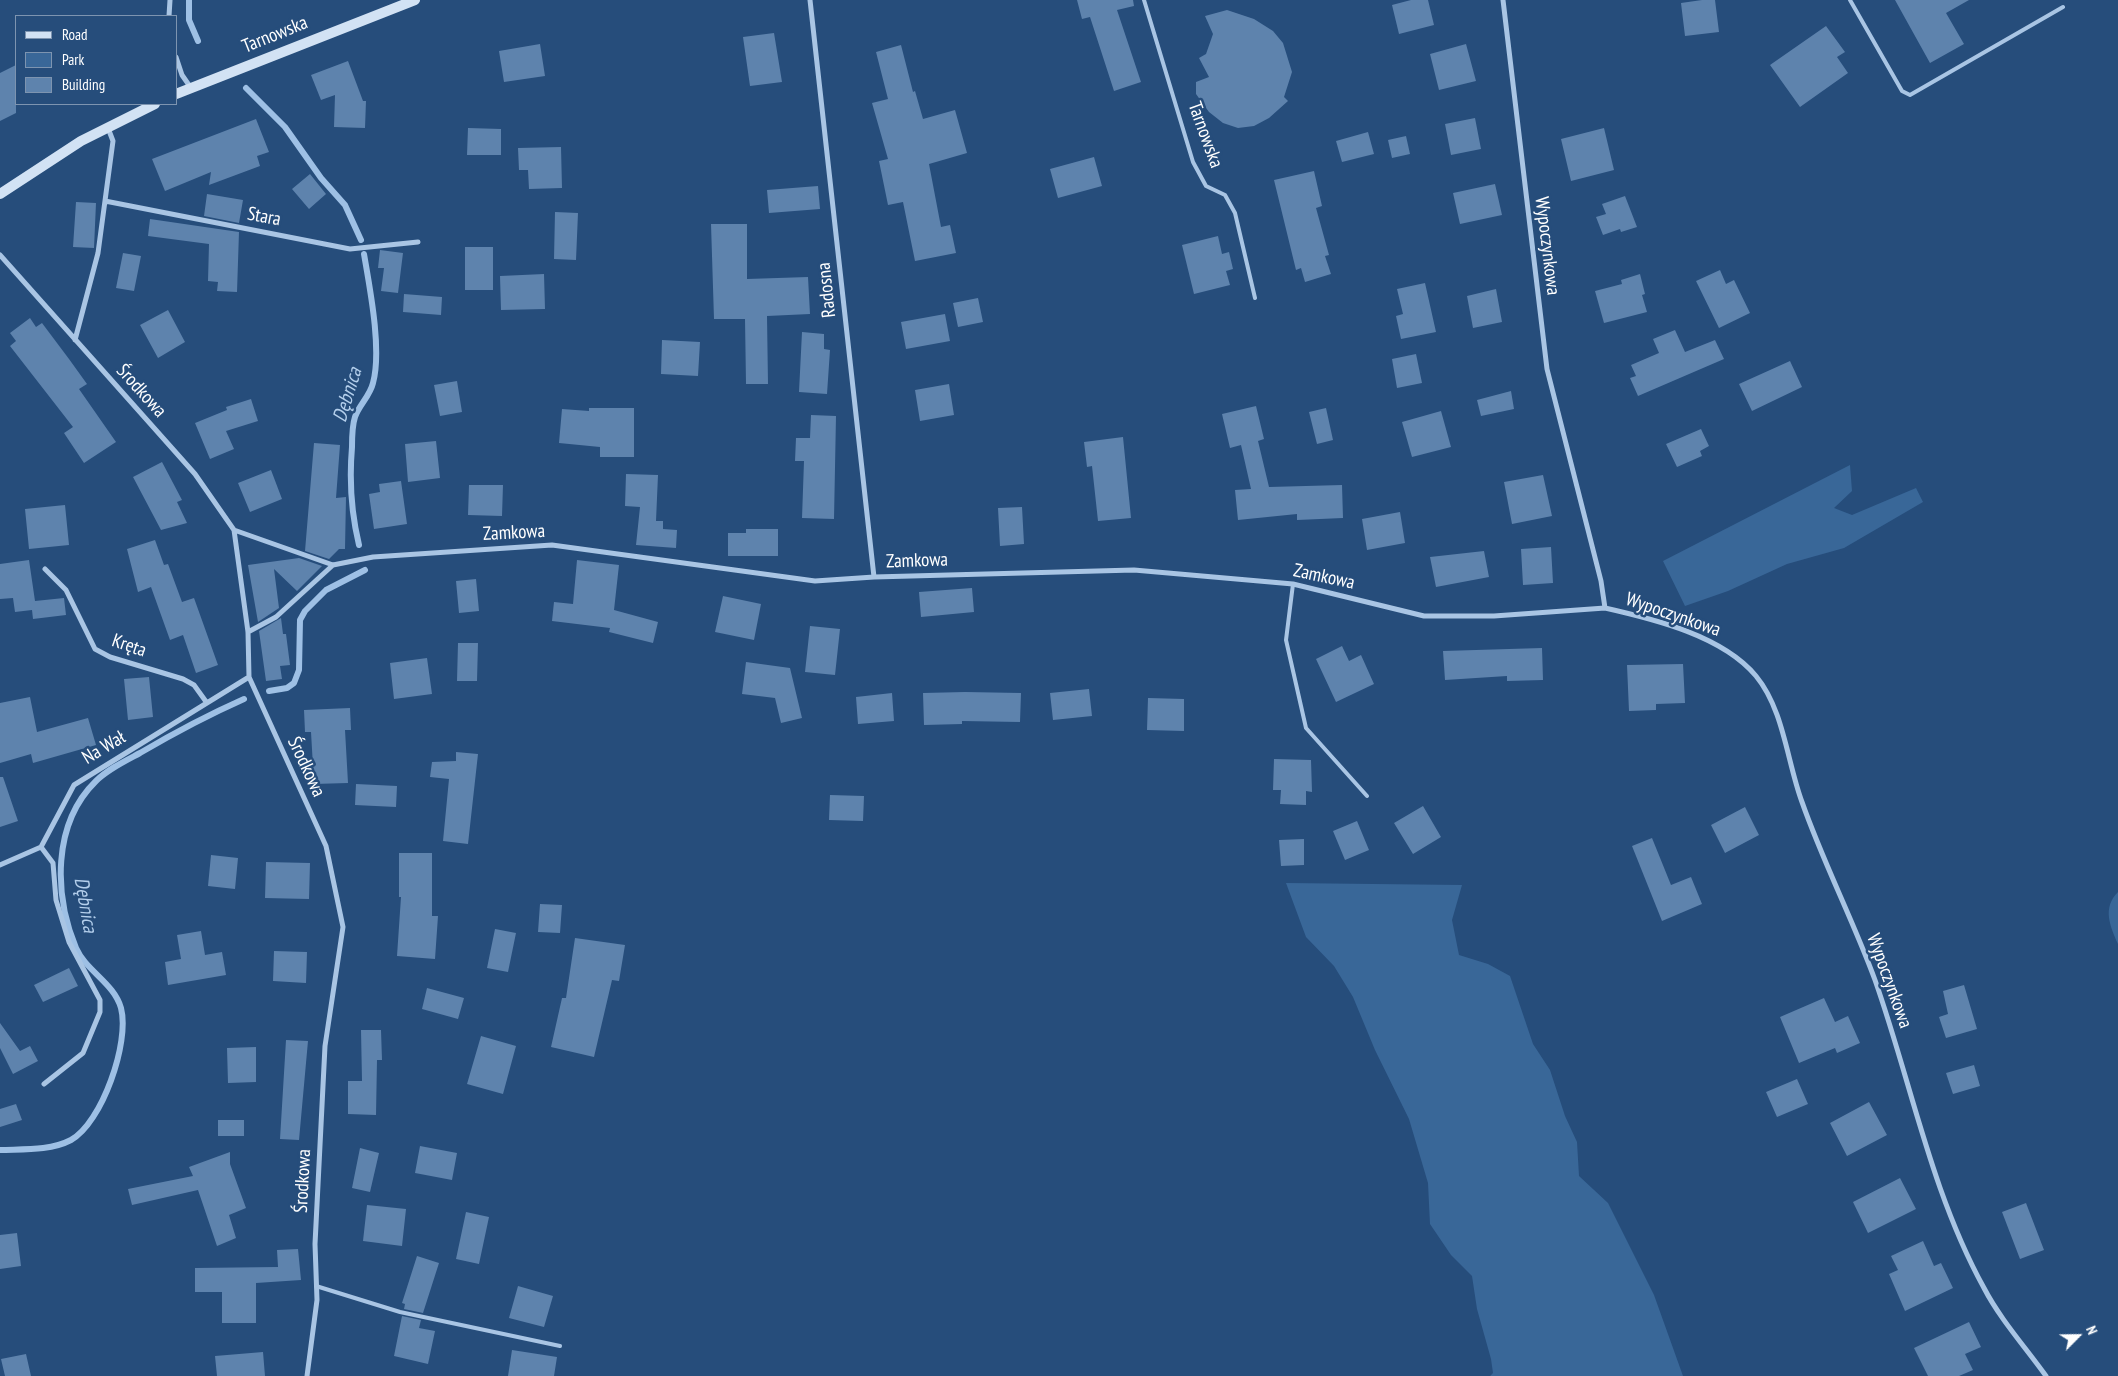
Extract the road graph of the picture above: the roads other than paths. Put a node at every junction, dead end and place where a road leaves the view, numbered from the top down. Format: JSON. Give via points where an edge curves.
{"nodes":[{"id":1,"x":170,"y":0,"type":"edge"},
{"id":2,"x":415,"y":0,"type":"edge"},
{"id":3,"x":810,"y":0,"type":"edge"},
{"id":4,"x":1144,"y":0,"type":"edge"},
{"id":5,"x":1503,"y":0,"type":"edge"},
{"id":6,"x":1850,"y":0,"type":"edge"},
{"id":7,"x":2064,"y":7,"type":"dead end"},
{"id":8,"x":168,"y":15,"type":"edge"},
{"id":9,"x":178,"y":62,"type":"edge"},
{"id":10,"x":190,"y":88,"type":"junction"},
{"id":11,"x":178,"y":93,"type":"edge"},
{"id":12,"x":153,"y":105,"type":"edge"},
{"id":13,"x":107,"y":126,"type":"junction"},
{"id":14,"x":0,"y":194,"type":"edge"},
{"id":15,"x":105,"y":201,"type":"junction"},
{"id":16,"x":418,"y":242,"type":"dead end"},
{"id":17,"x":0,"y":256,"type":"edge"},
{"id":18,"x":1255,"y":298,"type":"dead end"},
{"id":19,"x":75,"y":340,"type":"junction"},
{"id":20,"x":234,"y":530,"type":"junction"},
{"id":21,"x":333,"y":565,"type":"junction"},
{"id":22,"x":45,"y":569,"type":"dead end"},
{"id":23,"x":874,"y":577,"type":"junction"},
{"id":24,"x":1293,"y":584,"type":"junction"},
{"id":25,"x":1605,"y":608,"type":"junction"},
{"id":26,"x":248,"y":632,"type":"junction"},
{"id":27,"x":249,"y":678,"type":"junction"},
{"id":28,"x":207,"y":703,"type":"junction"},
{"id":29,"x":1367,"y":796,"type":"dead end"},
{"id":30,"x":41,"y":847,"type":"junction"},
{"id":31,"x":0,"y":865,"type":"edge"},
{"id":32,"x":44,"y":1084,"type":"dead end"},
{"id":33,"x":316,"y":1286,"type":"junction"},
{"id":34,"x":560,"y":1346,"type":"dead end"},
{"id":35,"x":307,"y":1376,"type":"edge"},
{"id":36,"x":2046,"y":1376,"type":"edge"}],
"edges":[{"from":1,"to":8,"type":"street"},
{"from":2,"to":10,"type":"main road","name":"Tarnowska"},
{"from":3,"to":23,"type":"street","name":"Radosna"},
{"from":4,"to":18,"type":"lane","name":"Tarnowska","via":[[1193,162],[1206,186],[1224,195],[1235,213]]},
{"from":5,"to":25,"type":"street","name":"Wypoczynkowa","via":[[1547,368]]},
{"from":6,"to":7,"type":"lane","via":[[1902,91],[1910,95]]},
{"from":9,"to":10,"type":"street"},
{"from":10,"to":11,"type":"main road","name":"Tarnowska"},
{"from":12,"to":13,"type":"main road"},
{"from":13,"to":14,"type":"main road"},
{"from":13,"to":15,"type":"street","via":[[112,141]]},
{"from":15,"to":16,"type":"street","name":"Stara","via":[[350,249]]},
{"from":15,"to":19,"type":"street","via":[[98,253]]},
{"from":17,"to":19,"type":"street","name":"Środkowa"},
{"from":19,"to":20,"type":"street","name":"Środkowa","via":[[194,474]]},
{"from":20,"to":21,"type":"street"},
{"from":20,"to":26,"type":"street","name":"Środkowa"},
{"from":21,"to":23,"type":"street","name":"Zamkowa","via":[[373,557],[552,545],[815,581]]},
{"from":21,"to":26,"type":"street","via":[[276,617]]},
{"from":22,"to":28,"type":"street","name":"Kręta","via":[[66,590],[94,649],[183,679],[194,685]]},
{"from":23,"to":24,"type":"street","name":"Zamkowa","via":[[1134,570]]},
{"from":24,"to":25,"type":"street","name":"Zamkowa","via":[[1424,616],[1494,616]]},
{"from":24,"to":29,"type":"lane","via":[[1286,640],[1306,728]]},
{"from":25,"to":36,"type":"street","name":"Wypoczynkowa","via":[[1712,640],[1757,676],[1779,719],[1801,801],[1874,979],[1949,1215],[1984,1290]]},
{"from":26,"to":27,"type":"street","name":"Środkowa"},
{"from":27,"to":28,"type":"street","name":"Na Wał"},
{"from":27,"to":33,"type":"street","name":"Środkowa","via":[[326,846],[343,927],[325,1046],[315,1244]]},
{"from":28,"to":30,"type":"street","name":"Na Wał","via":[[74,785]]},
{"from":30,"to":31,"type":"street"},
{"from":30,"to":32,"type":"street","via":[[53,863],[56,900],[69,942],[100,1000],[100,1012],[83,1053]]},
{"from":33,"to":34,"type":"lane","via":[[400,1312]]},
{"from":33,"to":35,"type":"street","name":"Środkowa"}]}
